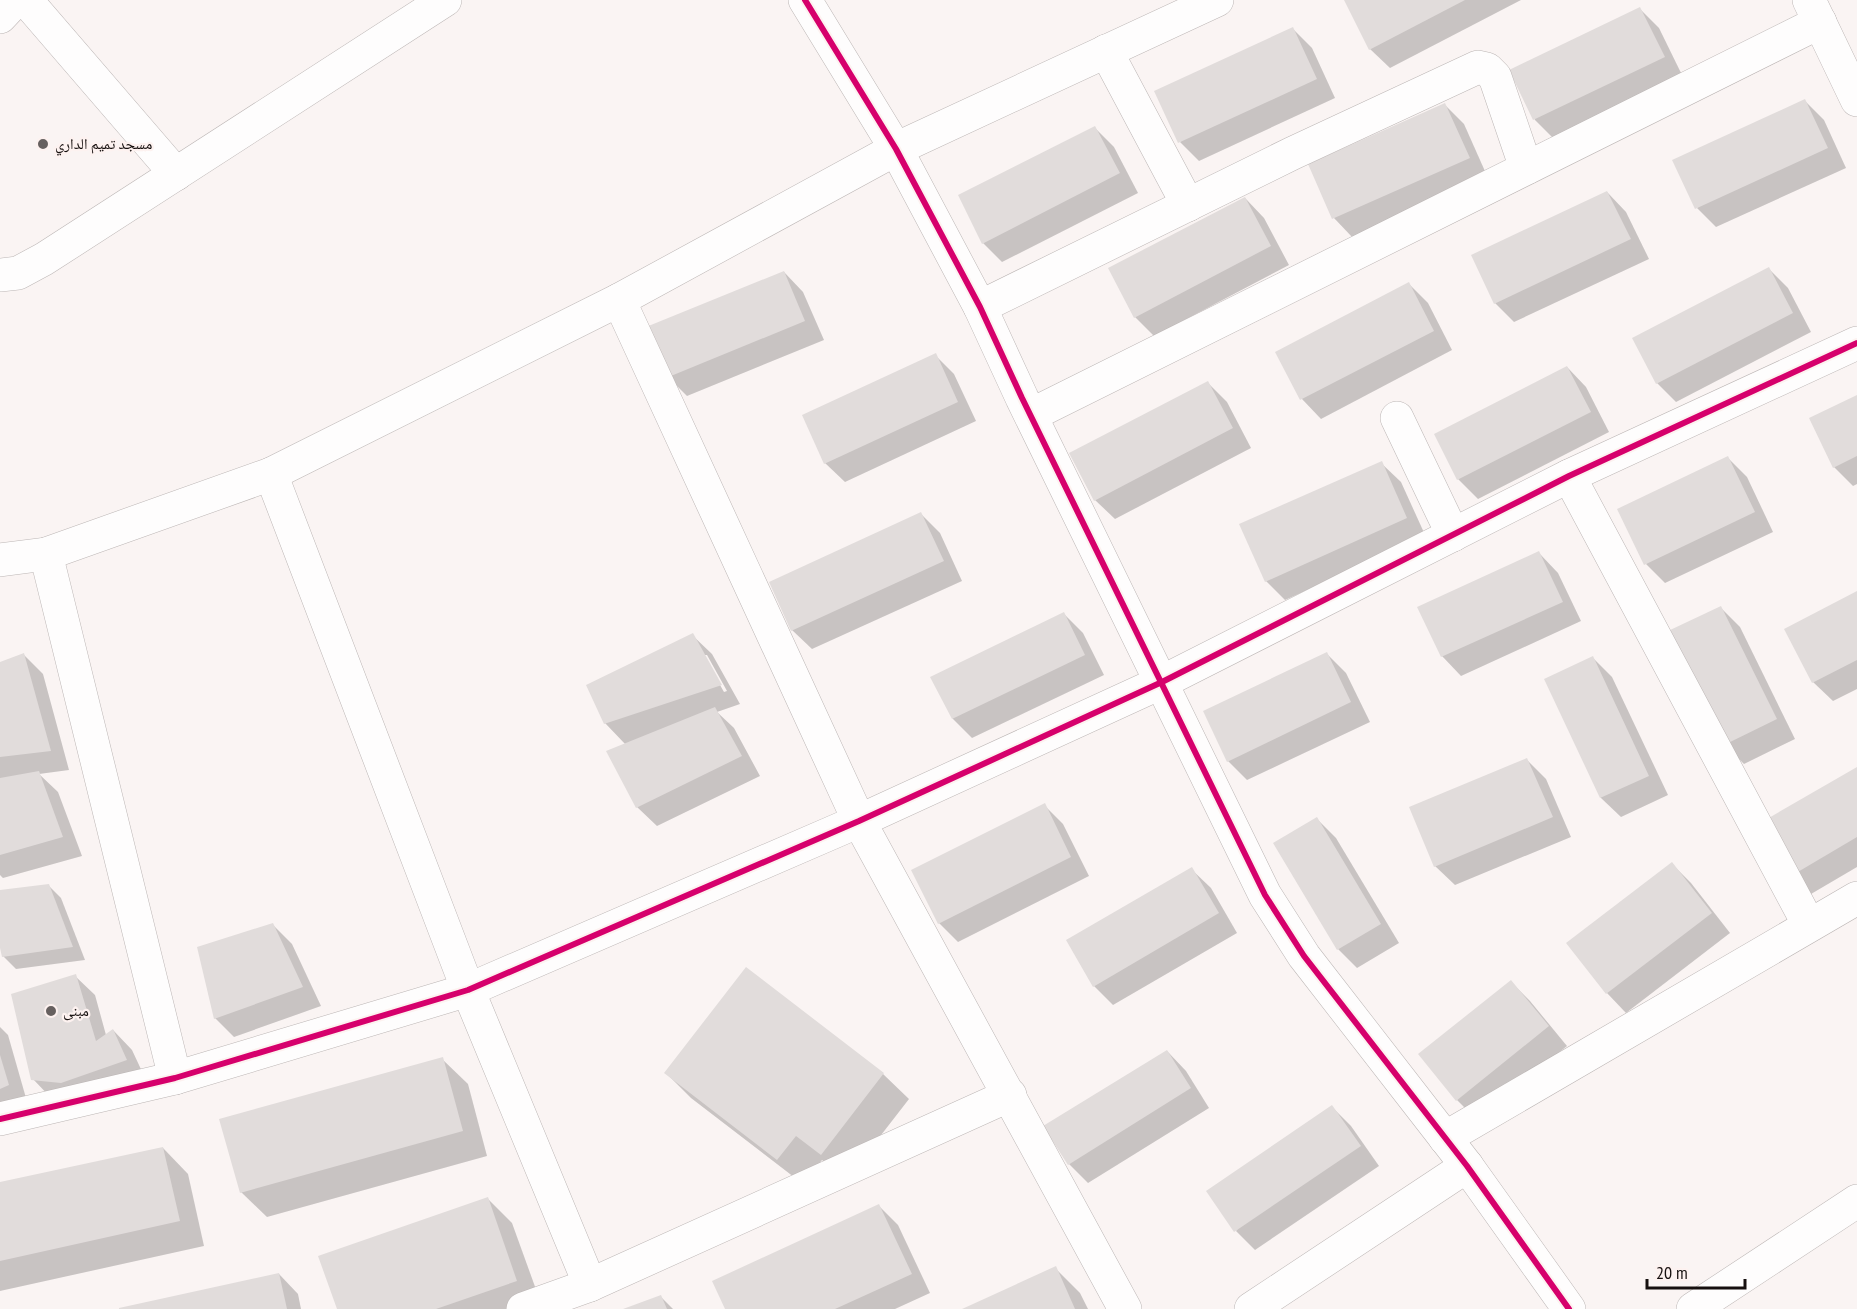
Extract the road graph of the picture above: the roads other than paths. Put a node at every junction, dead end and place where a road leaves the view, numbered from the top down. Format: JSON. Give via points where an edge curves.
{"nodes":[{"id":1,"x":16,"y":0,"type":"edge"},
{"id":2,"x":26,"y":0,"type":"edge"},
{"id":3,"x":445,"y":0,"type":"edge"},
{"id":4,"x":805,"y":0,"type":"edge"},
{"id":5,"x":1217,"y":0,"type":"edge"},
{"id":6,"x":1814,"y":11,"type":"edge"},
{"id":7,"x":0,"y":17,"type":"edge"},
{"id":8,"x":1106,"y":51,"type":"junction"},
{"id":9,"x":1857,"y":100,"type":"edge"},
{"id":10,"x":896,"y":149,"type":"junction"},
{"id":11,"x":1526,"y":168,"type":"junction"},
{"id":12,"x":176,"y":174,"type":"junction"},
{"id":13,"x":1188,"y":205,"type":"junction"},
{"id":14,"x":0,"y":275,"type":"edge"},
{"id":15,"x":619,"y":300,"type":"junction"},
{"id":16,"x":980,"y":307,"type":"junction"},
{"id":17,"x":1857,"y":343,"type":"edge"},
{"id":18,"x":1031,"y":415,"type":"junction"},
{"id":19,"x":1397,"y":418,"type":"dead end"},
{"id":20,"x":271,"y":474,"type":"junction"},
{"id":21,"x":1569,"y":476,"type":"junction"},
{"id":22,"x":1453,"y":535,"type":"junction"},
{"id":23,"x":46,"y":554,"type":"junction"},
{"id":24,"x":0,"y":560,"type":"edge"},
{"id":25,"x":1162,"y":682,"type":"junction"},
{"id":26,"x":859,"y":820,"type":"junction"},
{"id":27,"x":1857,"y":898,"type":"edge"},
{"id":28,"x":1809,"y":925,"type":"junction"},
{"id":29,"x":468,"y":990,"type":"junction"},
{"id":30,"x":175,"y":1078,"type":"junction"},
{"id":31,"x":1011,"y":1095,"type":"junction"},
{"id":32,"x":0,"y":1119,"type":"edge"},
{"id":33,"x":1445,"y":1138,"type":"junction"},
{"id":34,"x":1467,"y":1166,"type":"junction"},
{"id":35,"x":1857,"y":1201,"type":"edge"},
{"id":36,"x":590,"y":1285,"type":"junction"},
{"id":37,"x":523,"y":1309,"type":"edge"},
{"id":38,"x":1125,"y":1309,"type":"edge"},
{"id":39,"x":1251,"y":1309,"type":"edge"},
{"id":40,"x":1569,"y":1309,"type":"edge"},
{"id":41,"x":1693,"y":1309,"type":"edge"}],
"edges":[{"from":1,"to":7,"type":"street"},
{"from":2,"to":12,"type":"street"},
{"from":3,"to":12,"type":"street"},
{"from":4,"to":10,"type":"street"},
{"from":5,"to":8,"type":"street"},
{"from":6,"to":9,"type":"street"},
{"from":6,"to":11,"type":"street"},
{"from":8,"to":10,"type":"street"},
{"from":8,"to":13,"type":"street"},
{"from":10,"to":15,"type":"street"},
{"from":10,"to":16,"type":"street"},
{"from":11,"to":13,"type":"street","via":[[1495,77],[1478,67]]},
{"from":11,"to":18,"type":"street"},
{"from":12,"to":14,"type":"street","via":[[44,259],[18,273]]},
{"from":13,"to":16,"type":"street"},
{"from":15,"to":20,"type":"street"},
{"from":15,"to":26,"type":"street"},
{"from":16,"to":18,"type":"street"},
{"from":17,"to":21,"type":"street"},
{"from":18,"to":25,"type":"street"},
{"from":19,"to":22,"type":"street"},
{"from":20,"to":23,"type":"street"},
{"from":20,"to":29,"type":"street"},
{"from":21,"to":22,"type":"street"},
{"from":21,"to":28,"type":"street"},
{"from":22,"to":25,"type":"street"},
{"from":23,"to":24,"type":"street"},
{"from":23,"to":30,"type":"street"},
{"from":25,"to":26,"type":"street"},
{"from":25,"to":33,"type":"street","via":[[1265,895],[1304,956]]},
{"from":26,"to":29,"type":"street"},
{"from":26,"to":31,"type":"street"},
{"from":27,"to":28,"type":"street"},
{"from":28,"to":33,"type":"street"},
{"from":29,"to":30,"type":"street"},
{"from":29,"to":36,"type":"street"},
{"from":30,"to":32,"type":"street"},
{"from":31,"to":36,"type":"street"},
{"from":31,"to":38,"type":"street"},
{"from":33,"to":34,"type":"street"},
{"from":34,"to":39,"type":"street"},
{"from":34,"to":40,"type":"street"},
{"from":35,"to":41,"type":"street"},
{"from":36,"to":37,"type":"street"}]}
